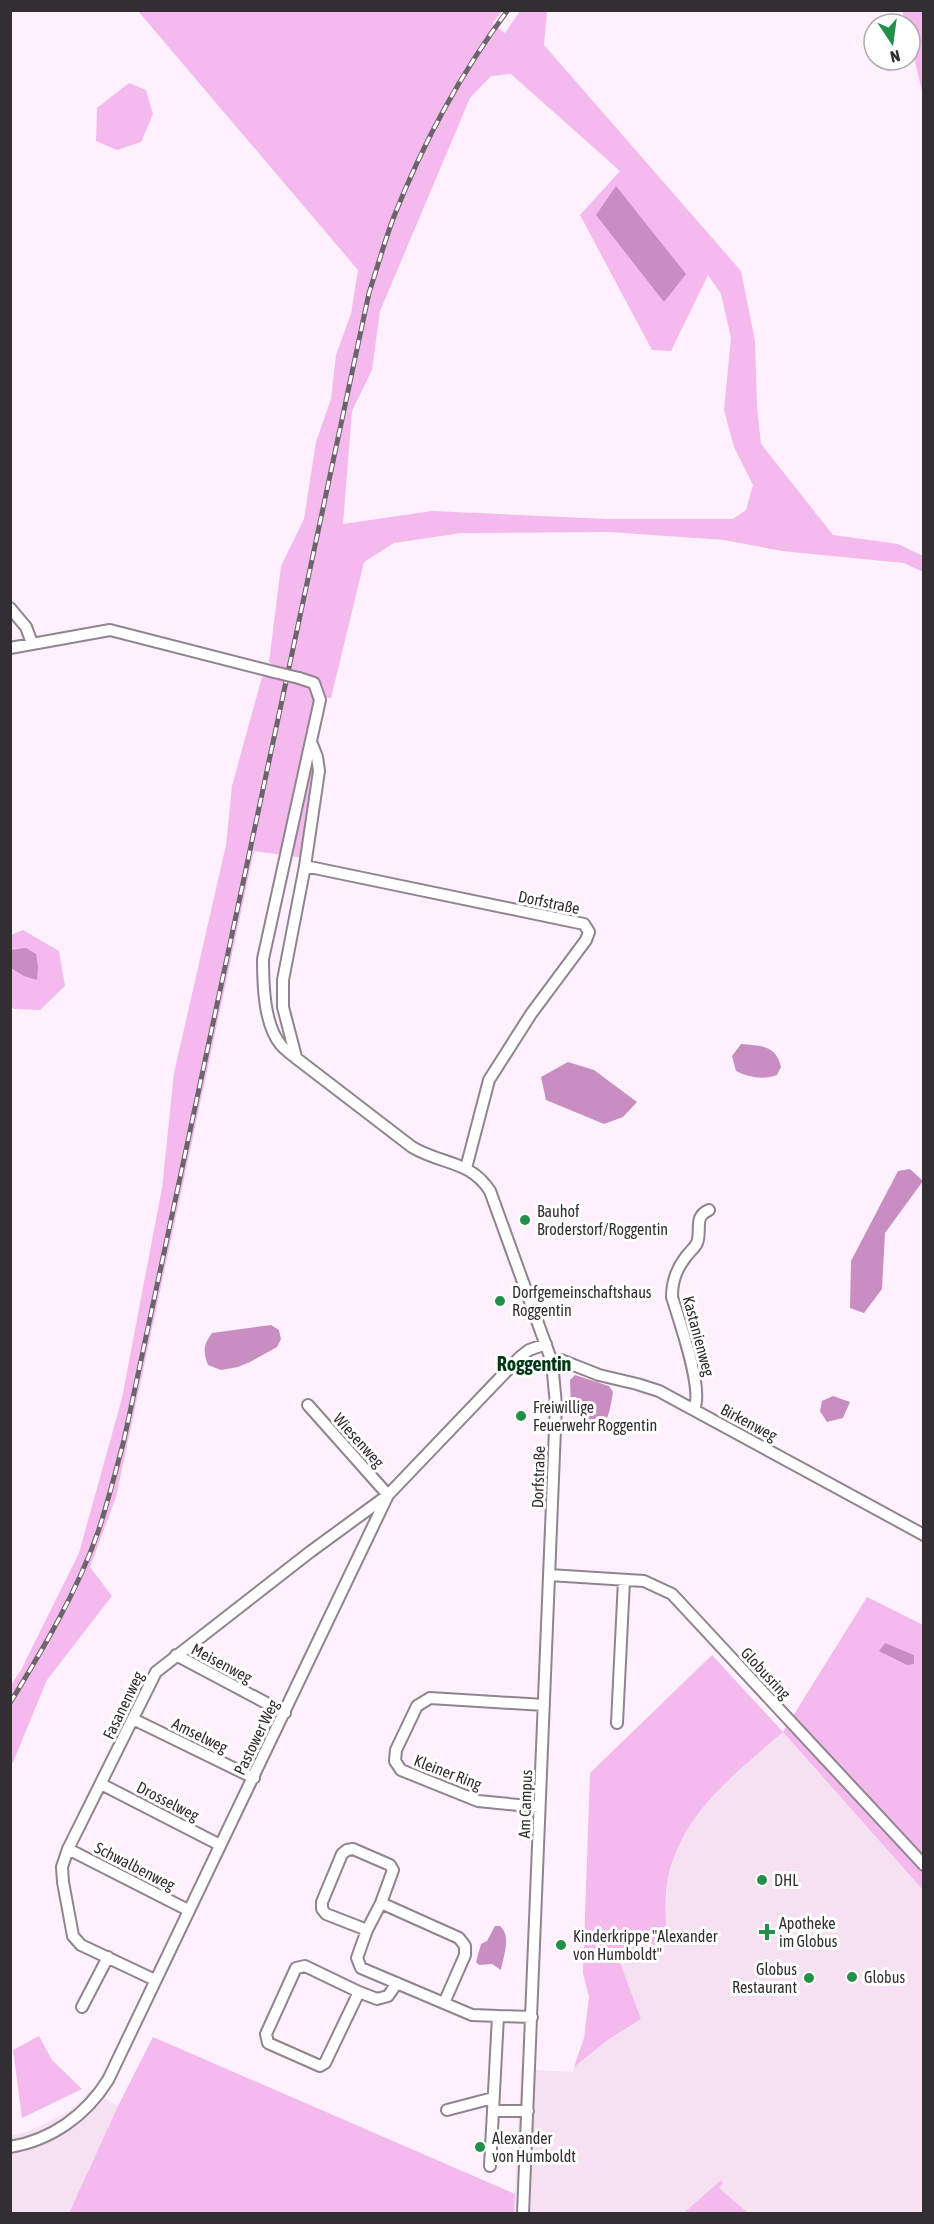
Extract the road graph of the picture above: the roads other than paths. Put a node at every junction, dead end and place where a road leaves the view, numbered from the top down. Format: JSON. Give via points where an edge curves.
{"nodes":[{"id":1,"x":10,"y":608,"type":"edge"},
{"id":2,"x":32,"y":644,"type":"junction"},
{"id":3,"x":10,"y":648,"type":"edge"},
{"id":4,"x":312,"y":744,"type":"junction"},
{"id":5,"x":305,"y":866,"type":"junction"},
{"id":6,"x":296,"y":1058,"type":"junction"},
{"id":7,"x":466,"y":1168,"type":"junction"},
{"id":8,"x":709,"y":1210,"type":"dead end"},
{"id":9,"x":546,"y":1344,"type":"junction"},
{"id":10,"x":552,"y":1362,"type":"junction"},
{"id":11,"x":308,"y":1405,"type":"dead end"},
{"id":12,"x":694,"y":1409,"type":"junction"},
{"id":13,"x":388,"y":1496,"type":"junction"},
{"id":14,"x":924,"y":1535,"type":"edge"},
{"id":15,"x":549,"y":1575,"type":"junction"},
{"id":16,"x":624,"y":1580,"type":"junction"},
{"id":17,"x":549,"y":1592,"type":"joint"},
{"id":18,"x":621,"y":1652,"type":"junction"},
{"id":19,"x":176,"y":1655,"type":"junction"},
{"id":20,"x":631,"y":1662,"type":"dead end"},
{"id":21,"x":544,"y":1705,"type":"junction"},
{"id":22,"x":285,"y":1713,"type":"junction"},
{"id":23,"x":133,"y":1719,"type":"junction"},
{"id":24,"x":617,"y":1723,"type":"dead end"},
{"id":25,"x":254,"y":1778,"type":"junction"},
{"id":26,"x":101,"y":1784,"type":"junction"},
{"id":27,"x":539,"y":1807,"type":"junction"},
{"id":28,"x":220,"y":1845,"type":"junction"},
{"id":29,"x":68,"y":1849,"type":"junction"},
{"id":30,"x":924,"y":1865,"type":"edge"},
{"id":31,"x":381,"y":1903,"type":"junction"},
{"id":32,"x":188,"y":1911,"type":"junction"},
{"id":33,"x":367,"y":1930,"type":"junction"},
{"id":34,"x":108,"y":1957,"type":"junction"},
{"id":35,"x":155,"y":1980,"type":"junction"},
{"id":36,"x":397,"y":1983,"type":"junction"},
{"id":37,"x":359,"y":1992,"type":"junction"},
{"id":38,"x":444,"y":2003,"type":"junction"},
{"id":39,"x":82,"y":2007,"type":"dead end"},
{"id":40,"x":498,"y":2016,"type":"junction"},
{"id":41,"x":532,"y":2017,"type":"junction"},
{"id":42,"x":493,"y":2098,"type":"junction"},
{"id":43,"x":447,"y":2110,"type":"dead end"},
{"id":44,"x":493,"y":2111,"type":"junction"},
{"id":45,"x":528,"y":2111,"type":"junction"},
{"id":46,"x":10,"y":2147,"type":"edge"},
{"id":47,"x":490,"y":2166,"type":"dead end"},
{"id":48,"x":523,"y":2214,"type":"edge"}],
"edges":[{"from":1,"to":2,"type":"street","via":[[26,627]]},
{"from":2,"to":3,"type":"street"},
{"from":2,"to":4,"type":"street","name":"Dorfstraße","bridge":true,"via":[[110,630],[314,683],[320,700]]},
{"from":4,"to":5,"type":"street","name":"Dorfstraße","via":[[320,771]]},
{"from":4,"to":6,"type":"street","name":"Dorfstraße","via":[[263,959],[272,1027],[281,1045]]},
{"from":5,"to":6,"type":"street","name":"Dorfstraße","via":[[283,980],[283,1007]]},
{"from":5,"to":7,"type":"street","name":"Dorfstraße","via":[[587,927],[586,940],[531,1014],[489,1080]]},
{"from":6,"to":7,"type":"street","name":"Dorfstraße","via":[[412,1147]]},
{"from":7,"to":9,"type":"street","name":"Dorfstraße","via":[[476,1173],[490,1191]]},
{"from":8,"to":12,"type":"street","name":"Kastanienweg","via":[[699,1219],[698,1239],[672,1282],[672,1297],[697,1386],[698,1402]]},
{"from":9,"to":10,"type":"street","name":"Dorfstraße"},
{"from":9,"to":13,"type":"street","name":"Pastower Weg","via":[[520,1357]]},
{"from":10,"to":12,"type":"street","name":"Birkenweg","via":[[561,1360],[599,1375],[637,1383]]},
{"from":10,"to":15,"type":"street","name":"Dorfstraße","via":[[556,1405]]},
{"from":11,"to":13,"type":"street","name":"Wiesenweg"},
{"from":12,"to":14,"type":"street","name":"Birkenweg"},
{"from":13,"to":19,"type":"street","name":"Fasanenweg"},
{"from":13,"to":22,"type":"street","name":"Pastower Weg"},
{"from":15,"to":16,"type":"street","name":"Globusring"},
{"from":15,"to":17,"type":"street","name":"Dorfstraße"},
{"from":16,"to":18,"type":"street"},
{"from":16,"to":30,"type":"street","name":"Globusring","via":[[644,1581],[672,1594]]},
{"from":17,"to":21,"type":"street","name":"Am Campus"},
{"from":18,"to":20,"type":"street"},
{"from":18,"to":24,"type":"street"},
{"from":19,"to":22,"type":"street","name":"Meisenweg"},
{"from":19,"to":23,"type":"street","name":"Fasanenweg","via":[[156,1672]]},
{"from":21,"to":27,"type":"street","name":"Am Campus"},
{"from":21,"to":27,"type":"street","name":"Kleiner Ring","via":[[430,1698],[417,1706],[396,1750],[395,1761],[401,1770],[478,1801]]},
{"from":22,"to":25,"type":"street","name":"Pastower Weg"},
{"from":23,"to":25,"type":"street","name":"Amselweg"},
{"from":23,"to":26,"type":"street","name":"Fasanenweg"},
{"from":25,"to":28,"type":"street","name":"Pastower Weg"},
{"from":26,"to":28,"type":"street","name":"Drosselweg"},
{"from":26,"to":29,"type":"street","name":"Fasanenweg"},
{"from":27,"to":41,"type":"street","name":"Am Campus"},
{"from":28,"to":32,"type":"street","name":"Pastower Weg"},
{"from":29,"to":32,"type":"street","name":"Schwalbenweg"},
{"from":29,"to":34,"type":"street","name":"Fasanenweg","via":[[62,1867],[73,1936],[81,1945]]},
{"from":31,"to":33,"type":"street"},
{"from":31,"to":33,"type":"street","via":[[393,1870],[390,1865],[347,1850],[342,1854],[322,1909]]},
{"from":31,"to":38,"type":"street","via":[[459,1938],[465,1946],[465,1955]]},
{"from":32,"to":35,"type":"street","name":"Pastower Weg"},
{"from":33,"to":36,"type":"street","via":[[357,1958],[361,1968]]},
{"from":34,"to":35,"type":"street","name":"Fasanenweg"},
{"from":34,"to":39,"type":"street"},
{"from":35,"to":46,"type":"street","name":"Pastower Weg","via":[[108,2080],[94,2100],[66,2125],[34,2141]]},
{"from":36,"to":37,"type":"street","via":[[387,1996],[377,1999]]},
{"from":36,"to":38,"type":"street"},
{"from":37,"to":37,"type":"street","via":[[325,2063],[320,2066],[268,2043],[266,2034],[296,1968],[305,1966]]},
{"from":38,"to":40,"type":"street","via":[[472,2015]]},
{"from":40,"to":41,"type":"street"},
{"from":40,"to":42,"type":"street"},
{"from":41,"to":45,"type":"street","name":"Am Campus"},
{"from":42,"to":43,"type":"street"},
{"from":42,"to":44,"type":"street"},
{"from":44,"to":45,"type":"street"},
{"from":44,"to":47,"type":"street"},
{"from":45,"to":48,"type":"street","name":"Am Campus"}]}
